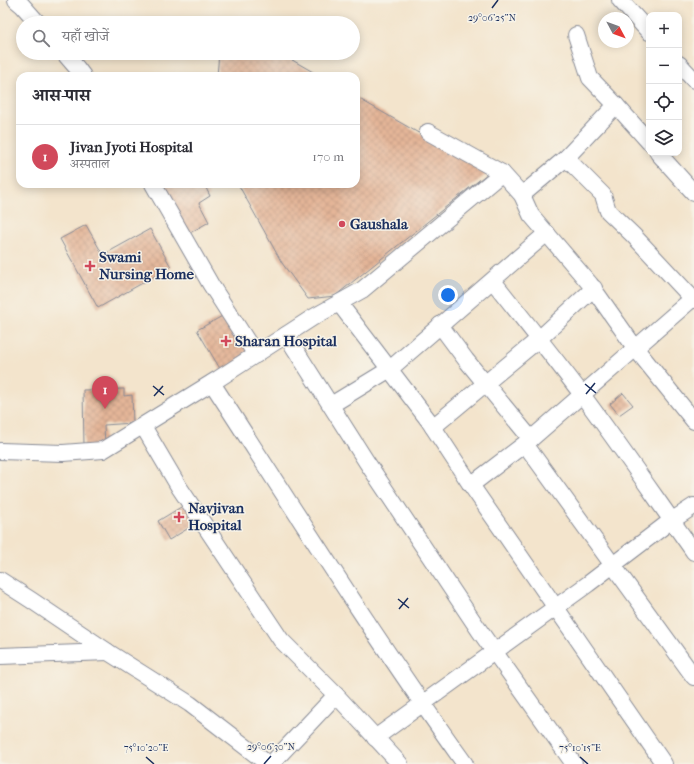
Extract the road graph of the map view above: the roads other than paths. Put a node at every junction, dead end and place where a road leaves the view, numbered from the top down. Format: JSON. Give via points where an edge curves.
{"nodes":[{"id":1,"x":16,"y":0,"type":"edge"},
{"id":2,"x":620,"y":0,"type":"edge"},
{"id":3,"x":32,"y":16,"type":"edge"},
{"id":4,"x":646,"y":29,"type":"edge"},
{"id":5,"x":576,"y":35,"type":"dead end"},
{"id":6,"x":70,"y":60,"type":"edge"},
{"id":7,"x":682,"y":67,"type":"edge"},
{"id":8,"x":80,"y":72,"type":"edge"},
{"id":9,"x":694,"y":80,"type":"edge"},
{"id":10,"x":616,"y":105,"type":"junction"},
{"id":11,"x":428,"y":132,"type":"dead end"},
{"id":12,"x":646,"y":139,"type":"edge"},
{"id":13,"x":661,"y":156,"type":"edge"},
{"id":14,"x":566,"y":158,"type":"junction"},
{"id":15,"x":502,"y":172,"type":"junction"},
{"id":16,"x":154,"y":188,"type":"edge"},
{"id":17,"x":694,"y":193,"type":"edge"},
{"id":18,"x":522,"y":195,"type":"junction"},
{"id":19,"x":547,"y":233,"type":"junction"},
{"id":20,"x":493,"y":281,"type":"junction"},
{"id":21,"x":594,"y":288,"type":"junction"},
{"id":22,"x":693,"y":299,"type":"edge"},
{"id":23,"x":339,"y":303,"type":"junction"},
{"id":24,"x":440,"y":325,"type":"junction"},
{"id":25,"x":286,"y":335,"type":"junction"},
{"id":26,"x":539,"y":339,"type":"junction"},
{"id":27,"x":636,"y":349,"type":"junction"},
{"id":28,"x":256,"y":355,"type":"junction"},
{"id":29,"x":390,"y":370,"type":"junction"},
{"id":30,"x":212,"y":383,"type":"junction"},
{"id":31,"x":486,"y":383,"type":"junction"},
{"id":32,"x":582,"y":395,"type":"junction"},
{"id":33,"x":330,"y":405,"type":"junction"},
{"id":34,"x":694,"y":421,"type":"edge"},
{"id":35,"x":142,"y":426,"type":"junction"},
{"id":36,"x":433,"y":427,"type":"junction"},
{"id":37,"x":528,"y":442,"type":"junction"},
{"id":38,"x":0,"y":451,"type":"edge"},
{"id":39,"x":471,"y":485,"type":"junction"},
{"id":40,"x":694,"y":506,"type":"edge"},
{"id":41,"x":672,"y":520,"type":"junction"},
{"id":42,"x":694,"y":552,"type":"edge"},
{"id":43,"x":613,"y":565,"type":"junction"},
{"id":44,"x":0,"y":580,"type":"edge"},
{"id":45,"x":556,"y":607,"type":"junction"},
{"id":46,"x":108,"y":652,"type":"junction"},
{"id":47,"x":494,"y":652,"type":"junction"},
{"id":48,"x":0,"y":656,"type":"edge"},
{"id":49,"x":694,"y":677,"type":"edge"},
{"id":50,"x":336,"y":696,"type":"junction"},
{"id":51,"x":423,"y":704,"type":"junction"},
{"id":52,"x":375,"y":738,"type":"junction"},
{"id":53,"x":270,"y":764,"type":"edge"},
{"id":54,"x":400,"y":764,"type":"edge"},
{"id":55,"x":465,"y":764,"type":"edge"},
{"id":56,"x":574,"y":764,"type":"edge"},
{"id":57,"x":664,"y":764,"type":"edge"}],
"edges":[{"from":1,"to":3,"type":"street"},
{"from":2,"to":4,"type":"street"},
{"from":5,"to":10,"type":"street","via":[[590,78]]},
{"from":6,"to":8,"type":"street"},
{"from":7,"to":9,"type":"street"},
{"from":10,"to":12,"type":"street"},
{"from":10,"to":14,"type":"street"},
{"from":11,"to":15,"type":"street"},
{"from":13,"to":17,"type":"street"},
{"from":14,"to":18,"type":"street"},
{"from":14,"to":22,"type":"street","via":[[603,194],[608,211]]},
{"from":15,"to":18,"type":"street"},
{"from":15,"to":23,"type":"street","via":[[362,290]]},
{"from":16,"to":28,"type":"street","via":[[211,285]]},
{"from":18,"to":19,"type":"street","via":[[531,215]]},
{"from":19,"to":20,"type":"street"},
{"from":19,"to":21,"type":"street"},
{"from":20,"to":24,"type":"street"},
{"from":20,"to":26,"type":"street"},
{"from":21,"to":26,"type":"street"},
{"from":21,"to":27,"type":"street"},
{"from":22,"to":27,"type":"street"},
{"from":23,"to":25,"type":"street"},
{"from":23,"to":29,"type":"street"},
{"from":24,"to":29,"type":"street"},
{"from":24,"to":31,"type":"street"},
{"from":25,"to":28,"type":"street"},
{"from":25,"to":33,"type":"street"},
{"from":26,"to":31,"type":"street"},
{"from":26,"to":32,"type":"street"},
{"from":27,"to":32,"type":"street"},
{"from":27,"to":34,"type":"street"},
{"from":28,"to":30,"type":"street"},
{"from":29,"to":33,"type":"street"},
{"from":29,"to":36,"type":"street"},
{"from":30,"to":35,"type":"street"},
{"from":30,"to":51,"type":"street","via":[[368,624]]},
{"from":31,"to":36,"type":"street"},
{"from":31,"to":37,"type":"street"},
{"from":32,"to":37,"type":"street"},
{"from":32,"to":41,"type":"street"},
{"from":33,"to":47,"type":"street"},
{"from":35,"to":38,"type":"street","via":[[104,450],[63,453]]},
{"from":35,"to":50,"type":"street","via":[[179,487],[281,640]]},
{"from":36,"to":39,"type":"street"},
{"from":37,"to":39,"type":"street"},
{"from":37,"to":43,"type":"street"},
{"from":39,"to":45,"type":"street"},
{"from":40,"to":41,"type":"street"},
{"from":41,"to":42,"type":"street"},
{"from":41,"to":43,"type":"street"},
{"from":43,"to":45,"type":"street"},
{"from":43,"to":49,"type":"street"},
{"from":44,"to":46,"type":"street"},
{"from":45,"to":47,"type":"street"},
{"from":45,"to":57,"type":"street"},
{"from":46,"to":48,"type":"street"},
{"from":46,"to":53,"type":"street","via":[[190,704]]},
{"from":47,"to":51,"type":"street"},
{"from":47,"to":56,"type":"street"},
{"from":50,"to":52,"type":"street"},
{"from":50,"to":53,"type":"street"},
{"from":51,"to":52,"type":"street"},
{"from":51,"to":55,"type":"street"},
{"from":52,"to":54,"type":"street"}]}
